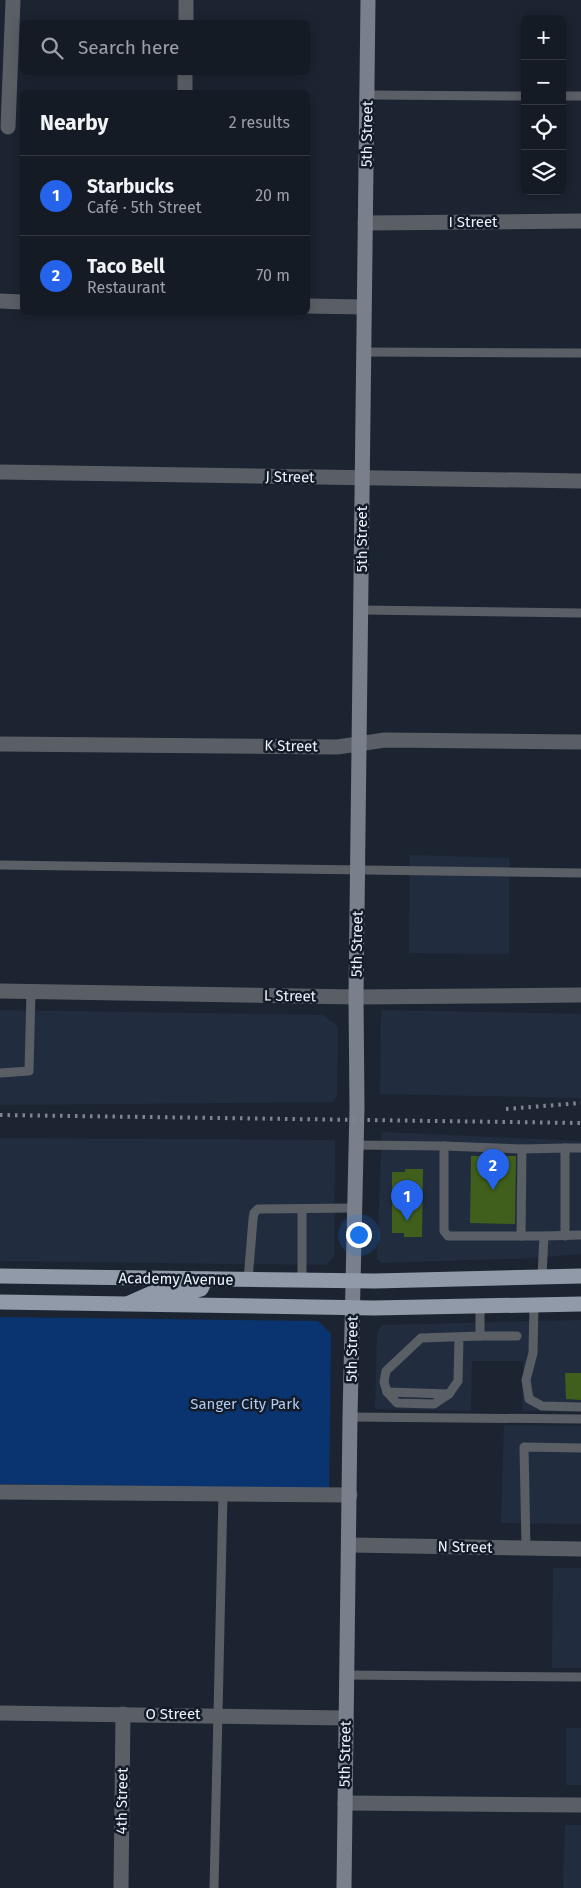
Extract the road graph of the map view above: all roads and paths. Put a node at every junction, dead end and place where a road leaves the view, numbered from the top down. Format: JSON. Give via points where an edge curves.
{"nodes":[{"id":1,"x":13,"y":0,"type":"edge"},
{"id":2,"x":186,"y":0,"type":"edge"},
{"id":3,"x":368,"y":0,"type":"edge"},
{"id":4,"x":186,"y":20,"type":"edge"},
{"id":5,"x":185,"y":75,"type":"edge"},
{"id":6,"x":185,"y":90,"type":"edge"},
{"id":7,"x":368,"y":95,"type":"junction"},
{"id":8,"x":521,"y":96,"type":"edge"},
{"id":9,"x":566,"y":96,"type":"edge"},
{"id":10,"x":581,"y":96,"type":"edge"},
{"id":11,"x":8,"y":127,"type":"dead end"},
{"id":12,"x":581,"y":221,"type":"edge"},
{"id":13,"x":365,"y":222,"type":"junction"},
{"id":14,"x":0,"y":301,"type":"edge"},
{"id":15,"x":20,"y":302,"type":"edge"},
{"id":16,"x":310,"y":306,"type":"edge"},
{"id":17,"x":363,"y":307,"type":"junction"},
{"id":18,"x":363,"y":352,"type":"junction"},
{"id":19,"x":581,"y":353,"type":"edge"},
{"id":20,"x":0,"y":472,"type":"edge"},
{"id":21,"x":362,"y":478,"type":"junction"},
{"id":22,"x":581,"y":481,"type":"edge"},
{"id":23,"x":362,"y":610,"type":"junction"},
{"id":24,"x":581,"y":613,"type":"edge"},
{"id":25,"x":581,"y":742,"type":"edge"},
{"id":26,"x":0,"y":744,"type":"edge"},
{"id":27,"x":360,"y":744,"type":"junction"},
{"id":28,"x":0,"y":865,"type":"edge"},
{"id":29,"x":359,"y":868,"type":"junction"},
{"id":30,"x":581,"y":873,"type":"edge"},
{"id":31,"x":0,"y":991,"type":"edge"},
{"id":32,"x":31,"y":992,"type":"junction"},
{"id":33,"x":581,"y":995,"type":"edge"},
{"id":34,"x":356,"y":997,"type":"junction"},
{"id":35,"x":0,"y":1073,"type":"edge"},
{"id":36,"x":356,"y":1145,"type":"junction"},
{"id":37,"x":444,"y":1146,"type":"junction"},
{"id":38,"x":522,"y":1148,"type":"junction"},
{"id":39,"x":564,"y":1148,"type":"junction"},
{"id":40,"x":581,"y":1148,"type":"edge"},
{"id":41,"x":355,"y":1208,"type":"junction"},
{"id":42,"x":302,"y":1209,"type":"junction"},
{"id":43,"x":581,"y":1235,"type":"edge"},
{"id":44,"x":521,"y":1236,"type":"junction"},
{"id":45,"x":544,"y":1236,"type":"junction"},
{"id":46,"x":565,"y":1236,"type":"junction"},
{"id":47,"x":0,"y":1276,"type":"edge"},
{"id":48,"x":542,"y":1276,"type":"junction"},
{"id":49,"x":581,"y":1276,"type":"edge"},
{"id":50,"x":206,"y":1279,"type":"junction"},
{"id":51,"x":248,"y":1280,"type":"junction"},
{"id":52,"x":302,"y":1280,"type":"junction"},
{"id":53,"x":353,"y":1281,"type":"junction"},
{"id":54,"x":0,"y":1302,"type":"edge"},
{"id":55,"x":126,"y":1304,"type":"junction"},
{"id":56,"x":534,"y":1304,"type":"junction"},
{"id":57,"x":581,"y":1304,"type":"edge"},
{"id":58,"x":480,"y":1306,"type":"junction"},
{"id":59,"x":352,"y":1308,"type":"junction"},
{"id":60,"x":480,"y":1336,"type":"junction"},
{"id":61,"x":517,"y":1336,"type":"dead end"},
{"id":62,"x":459,"y":1337,"type":"junction"},
{"id":63,"x":581,"y":1407,"type":"edge"},
{"id":64,"x":350,"y":1417,"type":"junction"},
{"id":65,"x":581,"y":1418,"type":"edge"},
{"id":66,"x":581,"y":1448,"type":"edge"},
{"id":67,"x":0,"y":1492,"type":"edge"},
{"id":68,"x":223,"y":1494,"type":"junction"},
{"id":69,"x":350,"y":1495,"type":"junction"},
{"id":70,"x":349,"y":1545,"type":"junction"},
{"id":71,"x":526,"y":1548,"type":"junction"},
{"id":72,"x":581,"y":1549,"type":"edge"},
{"id":73,"x":346,"y":1675,"type":"junction"},
{"id":74,"x":581,"y":1677,"type":"edge"},
{"id":75,"x":0,"y":1713,"type":"edge"},
{"id":76,"x":123,"y":1714,"type":"junction"},
{"id":77,"x":218,"y":1715,"type":"junction"},
{"id":78,"x":346,"y":1718,"type":"junction"},
{"id":79,"x":345,"y":1803,"type":"junction"},
{"id":80,"x":581,"y":1805,"type":"edge"},
{"id":81,"x":120,"y":1888,"type":"edge"},
{"id":82,"x":214,"y":1888,"type":"edge"},
{"id":83,"x":344,"y":1888,"type":"edge"}],
"edges":[{"from":1,"to":11,"type":"street"},
{"from":2,"to":4,"type":"street"},
{"from":3,"to":7,"type":"street","name":"5th Street"},
{"from":5,"to":6,"type":"street"},
{"from":7,"to":8,"type":"lane"},
{"from":7,"to":13,"type":"street","name":"5th Street"},
{"from":9,"to":10,"type":"lane"},
{"from":12,"to":13,"type":"street","name":"I Street"},
{"from":13,"to":17,"type":"street","name":"5th Street"},
{"from":14,"to":15,"type":"street"},
{"from":16,"to":17,"type":"street"},
{"from":17,"to":18,"type":"street","name":"5th Street"},
{"from":18,"to":19,"type":"lane"},
{"from":18,"to":21,"type":"street","name":"5th Street"},
{"from":20,"to":21,"type":"street","name":"J Street"},
{"from":21,"to":22,"type":"street","name":"J Street"},
{"from":21,"to":23,"type":"street","name":"5th Street"},
{"from":23,"to":24,"type":"lane"},
{"from":23,"to":27,"type":"street","name":"5th Street"},
{"from":25,"to":27,"type":"street","name":"K Street","via":[[385,740]]},
{"from":26,"to":27,"type":"street","name":"K Street","via":[[337,747]]},
{"from":27,"to":29,"type":"street","name":"5th Street"},
{"from":28,"to":29,"type":"lane"},
{"from":29,"to":30,"type":"lane"},
{"from":29,"to":34,"type":"street","name":"5th Street"},
{"from":31,"to":32,"type":"street","name":"L Street"},
{"from":32,"to":34,"type":"street","name":"L Street"},
{"from":32,"to":35,"type":"lane","via":[[29,1071]]},
{"from":33,"to":34,"type":"street","name":"L Street"},
{"from":34,"to":36,"type":"street","name":"5th Street"},
{"from":36,"to":37,"type":"lane"},
{"from":36,"to":41,"type":"street","name":"5th Street"},
{"from":37,"to":38,"type":"lane"},
{"from":37,"to":44,"type":"lane","via":[[444,1230],[448,1236]]},
{"from":38,"to":39,"type":"lane"},
{"from":38,"to":44,"type":"lane"},
{"from":39,"to":40,"type":"lane"},
{"from":39,"to":46,"type":"lane"},
{"from":41,"to":42,"type":"lane"},
{"from":41,"to":53,"type":"street","name":"5th Street"},
{"from":42,"to":51,"type":"lane","via":[[258,1210],[254,1213]]},
{"from":42,"to":52,"type":"lane"},
{"from":43,"to":46,"type":"lane"},
{"from":44,"to":45,"type":"lane"},
{"from":45,"to":46,"type":"lane"},
{"from":45,"to":48,"type":"lane"},
{"from":47,"to":50,"type":"main road","name":"Academy Avenue"},
{"from":48,"to":49,"type":"main road","name":"Academy Avenue"},
{"from":48,"to":53,"type":"main road","name":"Academy Avenue"},
{"from":50,"to":51,"type":"main road","name":"Academy Avenue"},
{"from":50,"to":55,"type":"main road","via":[[201,1289],[195,1291],[154,1292]]},
{"from":51,"to":52,"type":"main road","name":"Academy Avenue"},
{"from":52,"to":53,"type":"main road","name":"Academy Avenue"},
{"from":53,"to":59,"type":"street","name":"5th Street"},
{"from":54,"to":55,"type":"main road","name":"Academy Avenue"},
{"from":55,"to":59,"type":"main road","name":"Academy Avenue"},
{"from":56,"to":57,"type":"main road","name":"Academy Avenue"},
{"from":56,"to":58,"type":"main road","name":"Academy Avenue"},
{"from":56,"to":63,"type":"lane","via":[[533,1353],[526,1380],[529,1399],[542,1406]]},
{"from":58,"to":59,"type":"main road","name":"Academy Avenue"},
{"from":58,"to":60,"type":"lane"},
{"from":59,"to":64,"type":"street","name":"5th Street"},
{"from":60,"to":61,"type":"lane"},
{"from":60,"to":62,"type":"lane"},
{"from":62,"to":62,"type":"lane","via":[[458,1381],[449,1394],[387,1392],[384,1382],[386,1371],[421,1338]]},
{"from":64,"to":65,"type":"lane"},
{"from":64,"to":69,"type":"street","name":"5th Street"},
{"from":66,"to":71,"type":"lane","via":[[524,1447]]},
{"from":67,"to":68,"type":"street"},
{"from":68,"to":69,"type":"street"},
{"from":68,"to":77,"type":"lane"},
{"from":69,"to":70,"type":"street","name":"5th Street"},
{"from":70,"to":71,"type":"street","name":"N Street"},
{"from":70,"to":73,"type":"street","name":"5th Street"},
{"from":71,"to":72,"type":"street","name":"N Street"},
{"from":73,"to":74,"type":"lane"},
{"from":73,"to":78,"type":"street","name":"5th Street"},
{"from":75,"to":76,"type":"street","name":"O Street"},
{"from":76,"to":77,"type":"street","name":"O Street"},
{"from":76,"to":81,"type":"street","name":"4th Street"},
{"from":77,"to":78,"type":"street","name":"O Street"},
{"from":77,"to":82,"type":"lane"},
{"from":78,"to":79,"type":"street","name":"5th Street"},
{"from":79,"to":80,"type":"street"},
{"from":79,"to":83,"type":"street","name":"5th Street"}]}
